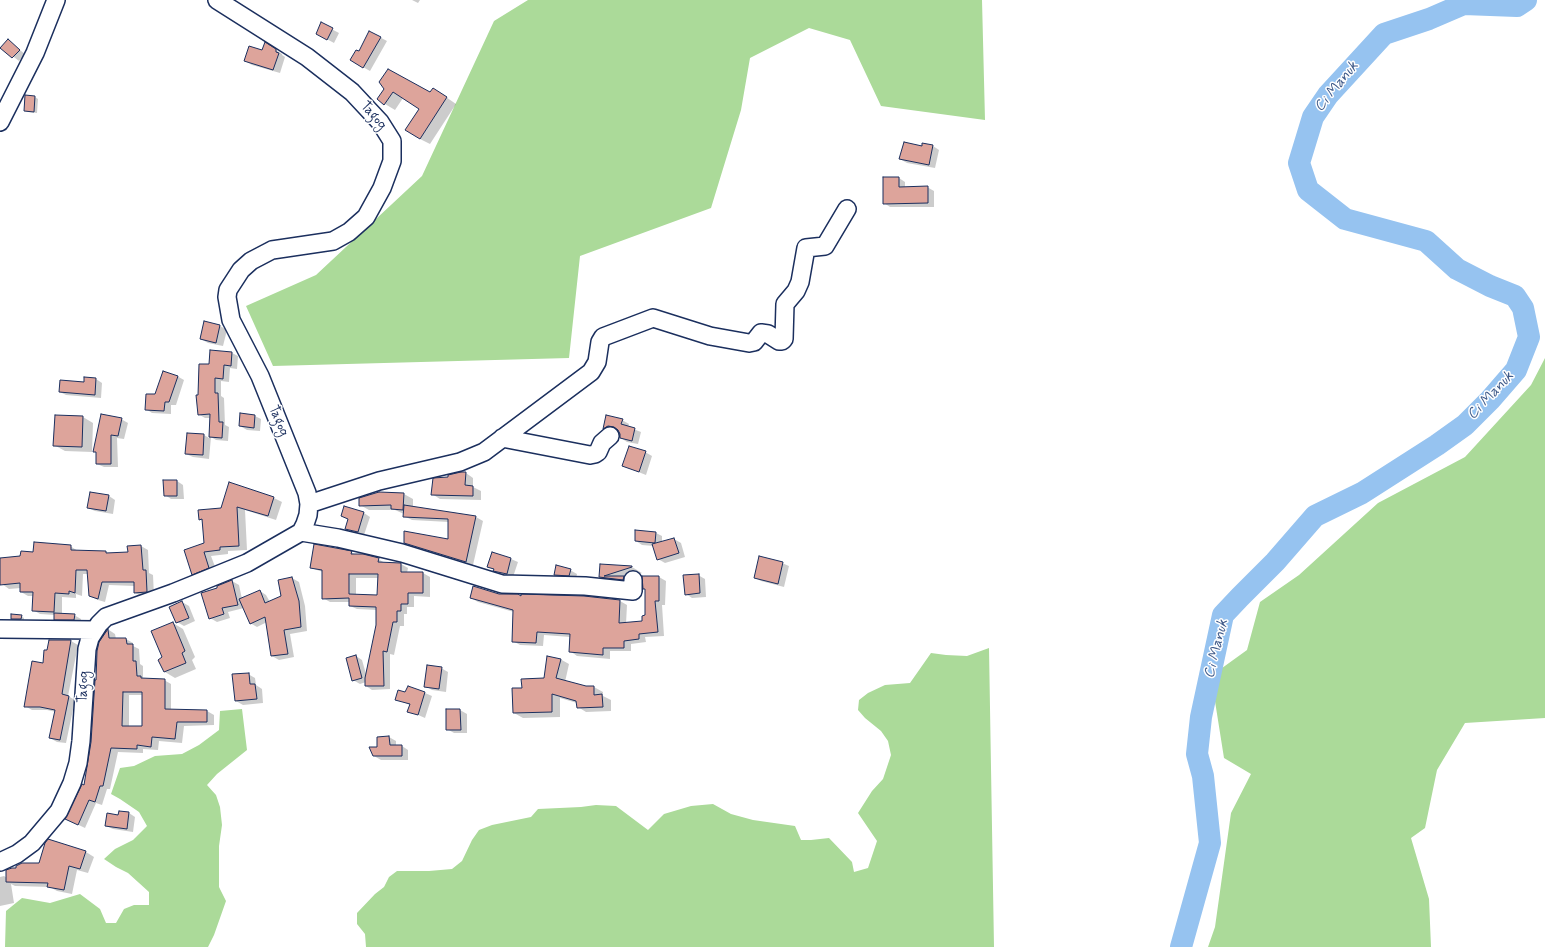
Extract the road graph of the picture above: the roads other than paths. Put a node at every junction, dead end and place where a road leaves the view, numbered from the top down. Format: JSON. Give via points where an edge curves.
{"nodes":[{"id":1,"x":56,"y":0,"type":"edge"},
{"id":2,"x":217,"y":0,"type":"edge"},
{"id":3,"x":0,"y":122,"type":"edge"},
{"id":4,"x":847,"y":210,"type":"dead end"},
{"id":5,"x":610,"y":436,"type":"dead end"},
{"id":6,"x":502,"y":438,"type":"junction"},
{"id":7,"x":309,"y":504,"type":"junction"},
{"id":8,"x":301,"y":532,"type":"junction"},
{"id":9,"x":633,"y":580,"type":"dead end"},
{"id":10,"x":0,"y":629,"type":"edge"},
{"id":11,"x":95,"y":630,"type":"junction"},
{"id":12,"x":0,"y":862,"type":"edge"}],
"edges":[{"from":1,"to":3,"type":"street","via":[[35,53]]},
{"from":2,"to":7,"type":"street","name":"Tagog","via":[[306,56],[352,92],[380,122],[392,141],[392,161],[382,188],[366,217],[349,232],[333,241],[272,250],[251,261],[241,270],[228,290],[231,320],[260,376],[307,493]]},
{"from":4,"to":6,"type":"street","via":[[825,246],[806,248],[800,282],[785,304],[782,341],[762,334],[754,342],[749,343],[710,336],[657,318],[651,319],[603,338],[597,362],[590,372]]},
{"from":5,"to":6,"type":"street","via":[[602,443],[598,452],[590,455]]},
{"from":6,"to":7,"type":"street","via":[[471,459],[379,481]]},
{"from":7,"to":8,"type":"street","name":"Tagog","via":[[306,524]]},
{"from":8,"to":9,"type":"street","via":[[402,553],[502,584],[586,586],[633,591]]},
{"from":8,"to":11,"type":"street","name":"Tagog","via":[[247,563],[106,617]]},
{"from":10,"to":11,"type":"street"},
{"from":11,"to":12,"type":"street","name":"Tagog","via":[[87,649],[81,741],[72,783],[59,811],[32,843]]}]}
